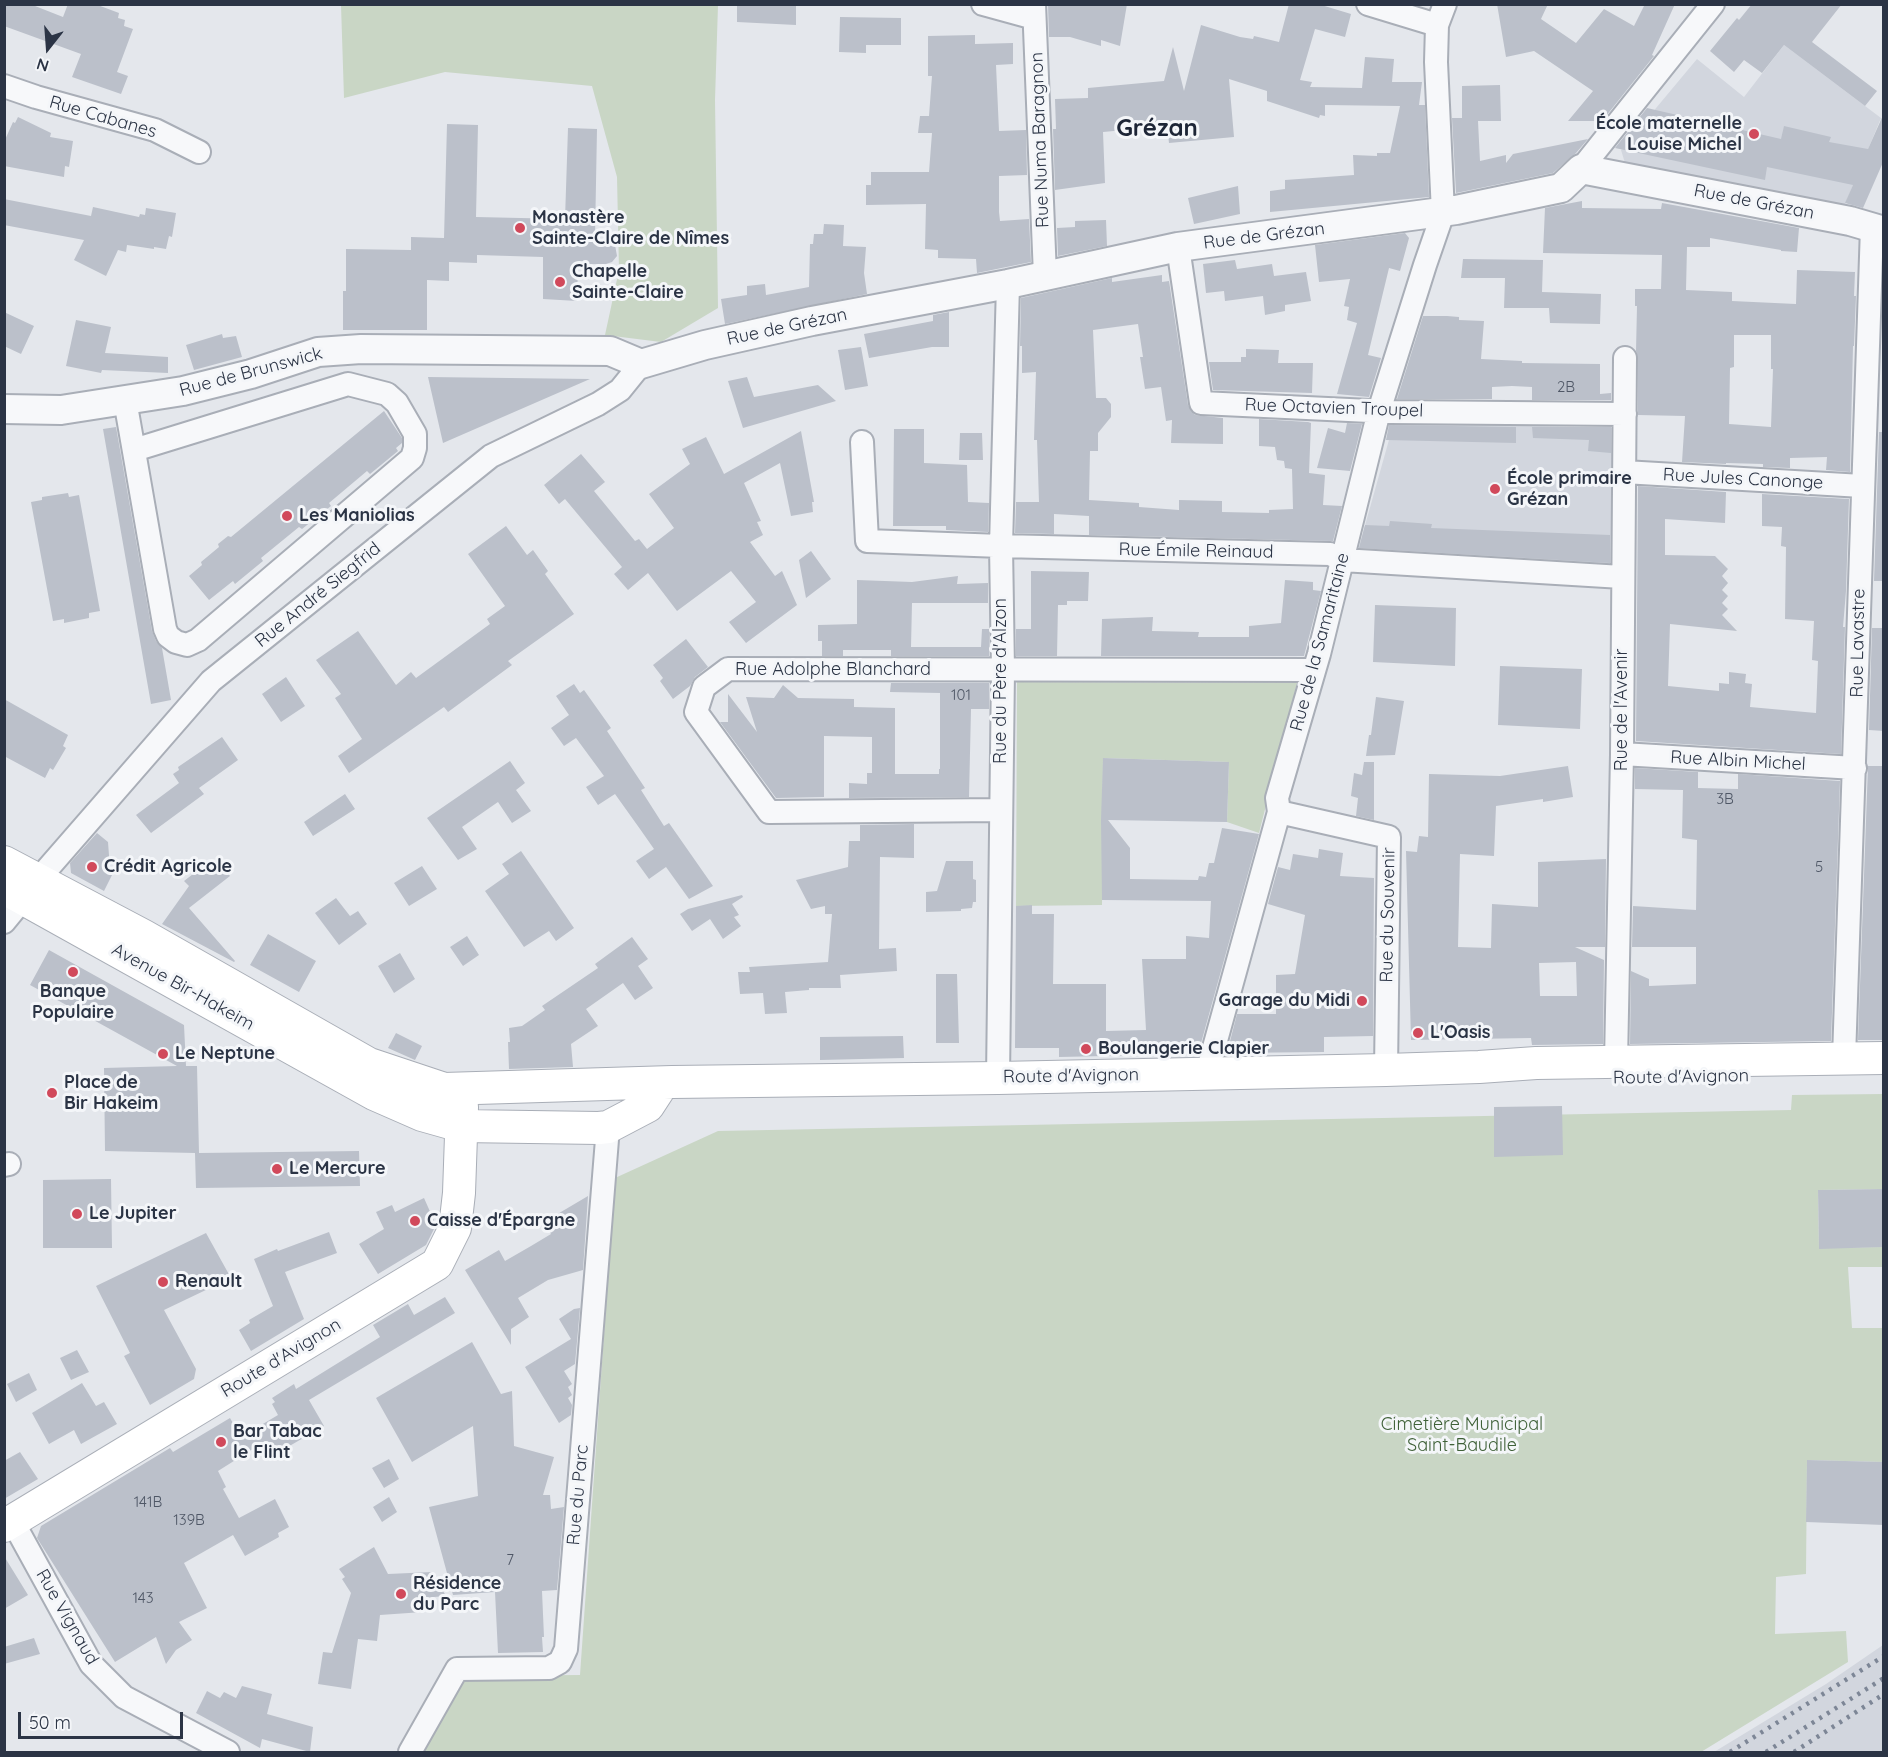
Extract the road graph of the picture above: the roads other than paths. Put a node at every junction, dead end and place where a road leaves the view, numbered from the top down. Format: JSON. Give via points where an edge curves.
{"nodes":[{"id":1,"x":983,"y":4,"type":"edge"},
{"id":2,"x":1368,"y":4,"type":"edge"},
{"id":3,"x":1713,"y":4,"type":"edge"},
{"id":4,"x":1034,"y":11,"type":"edge"},
{"id":5,"x":1441,"y":15,"type":"edge"},
{"id":6,"x":4,"y":86,"type":"edge"},
{"id":7,"x":199,"y":152,"type":"dead end"},
{"id":8,"x":1581,"y":170,"type":"junction"},
{"id":9,"x":1443,"y":213,"type":"junction"},
{"id":10,"x":1878,"y":229,"type":"edge"},
{"id":11,"x":1178,"y":247,"type":"junction"},
{"id":12,"x":1045,"y":276,"type":"junction"},
{"id":13,"x":1008,"y":284,"type":"junction"},
{"id":14,"x":1625,"y":358,"type":"dead end"},
{"id":15,"x":641,"y":364,"type":"junction"},
{"id":16,"x":124,"y":400,"type":"junction"},
{"id":17,"x":4,"y":409,"type":"edge"},
{"id":18,"x":1379,"y":411,"type":"junction"},
{"id":19,"x":1625,"y":414,"type":"junction"},
{"id":20,"x":862,"y":442,"type":"dead end"},
{"id":21,"x":134,"y":450,"type":"junction"},
{"id":22,"x":1624,"y":472,"type":"junction"},
{"id":23,"x":1862,"y":486,"type":"junction"},
{"id":24,"x":1001,"y":546,"type":"junction"},
{"id":25,"x":1342,"y":560,"type":"junction"},
{"id":26,"x":1622,"y":577,"type":"junction"},
{"id":27,"x":1003,"y":670,"type":"junction"},
{"id":28,"x":1313,"y":670,"type":"junction"},
{"id":29,"x":1622,"y":754,"type":"junction"},
{"id":30,"x":1855,"y":768,"type":"junction"},
{"id":31,"x":1000,"y":810,"type":"junction"},
{"id":32,"x":1279,"y":812,"type":"junction"},
{"id":33,"x":4,"y":862,"type":"edge"},
{"id":34,"x":23,"y":889,"type":"edge"},
{"id":35,"x":4,"y":922,"type":"edge"},
{"id":36,"x":1845,"y":1058,"type":"junction"},
{"id":37,"x":1884,"y":1058,"type":"edge"},
{"id":38,"x":1616,"y":1062,"type":"junction"},
{"id":39,"x":1479,"y":1067,"type":"junction"},
{"id":40,"x":1386,"y":1070,"type":"junction"},
{"id":41,"x":1207,"y":1073,"type":"junction"},
{"id":42,"x":1884,"y":1073,"type":"edge"},
{"id":43,"x":998,"y":1078,"type":"junction"},
{"id":44,"x":663,"y":1083,"type":"junction"},
{"id":45,"x":462,"y":1089,"type":"junction"},
{"id":46,"x":460,"y":1126,"type":"junction"},
{"id":47,"x":608,"y":1127,"type":"junction"},
{"id":48,"x":9,"y":1524,"type":"edge"},
{"id":49,"x":228,"y":1752,"type":"edge"},
{"id":50,"x":410,"y":1752,"type":"edge"}],
"edges":[{"from":1,"to":4,"type":"street"},
{"from":2,"to":5,"type":"street"},
{"from":3,"to":8,"type":"street"},
{"from":4,"to":12,"type":"street","name":"Rue Numa Baragnon"},
{"from":5,"to":9,"type":"street","via":[[1436,62]]},
{"from":6,"to":7,"type":"street","name":"Rue Cabanes","via":[[155,130]]},
{"from":8,"to":9,"type":"street","name":"Rue de Grézan","via":[[1561,188]]},
{"from":8,"to":10,"type":"street","name":"Rue de Grézan","via":[[1850,220]]},
{"from":9,"to":11,"type":"street","name":"Rue de Grézan"},
{"from":9,"to":18,"type":"street","name":"Rue de la Samaritaine"},
{"from":10,"to":23,"type":"street","name":"Rue Lavastre"},
{"from":11,"to":12,"type":"street","name":"Rue de Grézan"},
{"from":11,"to":18,"type":"street","name":"Rue Octavien Troupel","via":[[1201,403]]},
{"from":12,"to":13,"type":"street","name":"Rue de Grézan"},
{"from":13,"to":15,"type":"street","name":"Rue de Grézan","via":[[716,342]]},
{"from":13,"to":24,"type":"street","name":"Rue du Père d'Alzon"},
{"from":14,"to":19,"type":"street","name":"Rue de l'Avenir"},
{"from":15,"to":16,"type":"street","name":"Rue de Brunswick","via":[[610,351],[361,349],[318,352],[251,374]]},
{"from":15,"to":34,"type":"street","name":"Rue André Siegfrid","via":[[620,390],[598,404],[491,456],[211,681]]},
{"from":16,"to":17,"type":"street","name":"Rue de Brunswick","via":[[62,410]]},
{"from":16,"to":21,"type":"street"},
{"from":18,"to":19,"type":"street","name":"Rue Octavien Troupel"},
{"from":18,"to":25,"type":"street","name":"Rue de la Samaritaine"},
{"from":19,"to":22,"type":"street","name":"Rue de l'Avenir"},
{"from":20,"to":24,"type":"street","name":"Rue Émile Reinaud","via":[[867,541]]},
{"from":21,"to":21,"type":"street","via":[[165,629],[176,642],[187,645],[198,640],[412,459],[415,434],[397,403],[387,394],[348,384]]},
{"from":22,"to":23,"type":"street","name":"Rue Jules Canonge"},
{"from":22,"to":26,"type":"street","name":"Rue de l'Avenir"},
{"from":23,"to":30,"type":"street","name":"Rue Lavastre"},
{"from":24,"to":25,"type":"street","name":"Rue Émile Reinaud","via":[[1330,554]]},
{"from":24,"to":27,"type":"street","name":"Rue du Père d'Alzon"},
{"from":25,"to":26,"type":"street","name":"Rue Émile Reinaud"},
{"from":25,"to":28,"type":"street","name":"Rue de la Samaritaine"},
{"from":26,"to":29,"type":"street","name":"Rue de l'Avenir"},
{"from":27,"to":28,"type":"street","name":"Rue Adolphe Blanchard"},
{"from":27,"to":31,"type":"street","name":"Rue du Père d'Alzon"},
{"from":27,"to":31,"type":"street","name":"Rue Adolphe Blanchard","via":[[728,669],[704,687],[696,712],[769,812]]},
{"from":28,"to":32,"type":"street","name":"Rue de la Samaritaine","via":[[1277,798]]},
{"from":29,"to":30,"type":"street","name":"Rue Albin Michel"},
{"from":29,"to":38,"type":"street","name":"Rue de l'Avenir"},
{"from":30,"to":36,"type":"street","name":"Rue Lavastre"},
{"from":31,"to":43,"type":"street","name":"Rue du Père d'Alzon"},
{"from":32,"to":40,"type":"street","name":"Rue du Souvenir","via":[[1389,837]]},
{"from":32,"to":41,"type":"street","name":"Rue de la Samaritaine"},
{"from":33,"to":34,"type":"main road","name":"Avenue Bir-Hakeim"},
{"from":34,"to":35,"type":"street","name":"Rue André Siegfrid"},
{"from":34,"to":45,"type":"main road","name":"Avenue Bir-Hakeim","via":[[144,936],[369,1064],[444,1089]]},
{"from":34,"to":46,"type":"main road","name":"Avenue Bir-Hakeim","via":[[374,1094]]},
{"from":36,"to":37,"type":"main road","name":"Route d'Avignon"},
{"from":36,"to":38,"type":"main road","name":"Route d'Avignon"},
{"from":38,"to":39,"type":"main road","name":"Route d'Avignon"},
{"from":39,"to":40,"type":"main road","name":"Route d'Avignon"},
{"from":39,"to":42,"type":"main road","name":"Route d'Avignon","via":[[1538,1080]]},
{"from":40,"to":41,"type":"main road","name":"Route d'Avignon"},
{"from":41,"to":43,"type":"main road","name":"Route d'Avignon"},
{"from":43,"to":44,"type":"main road","name":"Route d'Avignon"},
{"from":44,"to":45,"type":"main road","name":"Route d'Avignon"},
{"from":44,"to":47,"type":"main road","via":[[648,1106]]},
{"from":45,"to":46,"type":"main road","name":"Route d'Avignon"},
{"from":46,"to":47,"type":"main road"},
{"from":46,"to":48,"type":"main road","name":"Route d'Avignon","via":[[455,1228],[437,1264]]},
{"from":47,"to":50,"type":"street","name":"Rue du Parc","via":[[566,1649],[560,1662],[549,1668],[457,1669]]},
{"from":48,"to":49,"type":"street","name":"Rue Vignaud","via":[[91,1664],[124,1696]]}]}
